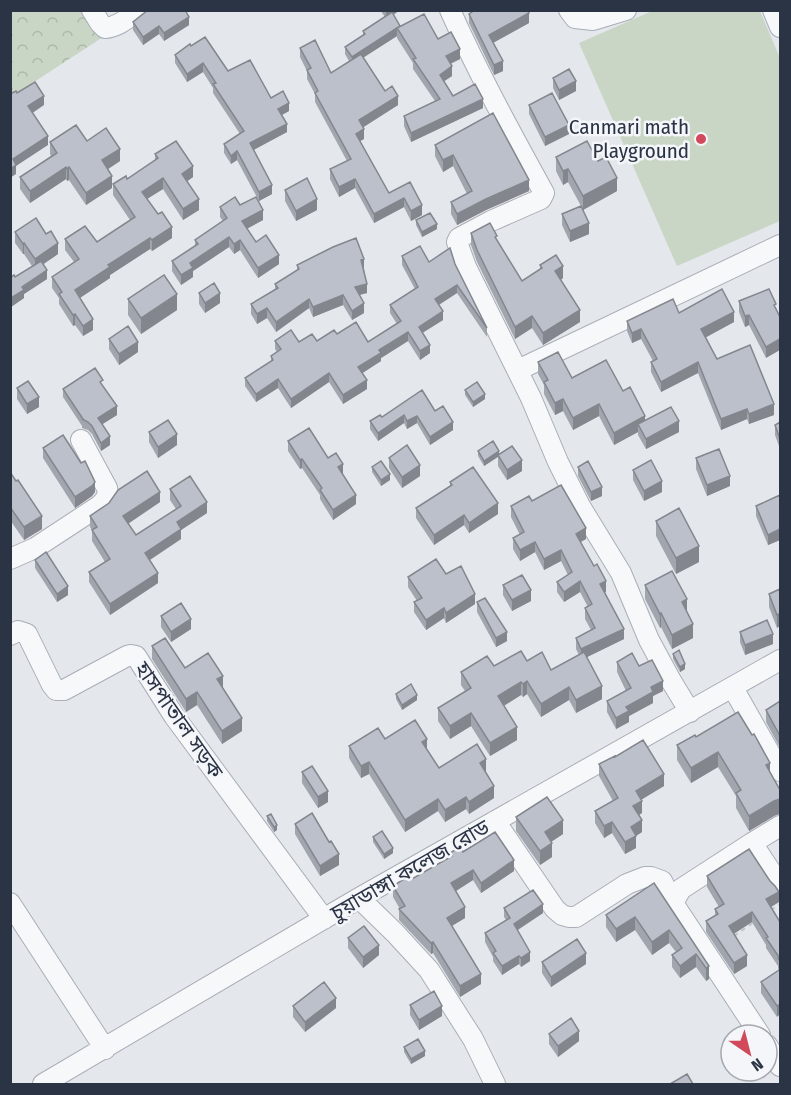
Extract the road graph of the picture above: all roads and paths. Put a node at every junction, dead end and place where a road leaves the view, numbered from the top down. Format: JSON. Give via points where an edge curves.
{"nodes":[{"id":1,"x":92,"y":10,"type":"edge"},
{"id":2,"x":139,"y":10,"type":"edge"},
{"id":3,"x":450,"y":10,"type":"edge"},
{"id":4,"x":569,"y":10,"type":"edge"},
{"id":5,"x":626,"y":10,"type":"edge"},
{"id":6,"x":773,"y":10,"type":"edge"},
{"id":7,"x":780,"y":27,"type":"edge"},
{"id":8,"x":780,"y":245,"type":"edge"},
{"id":9,"x":518,"y":370,"type":"junction"},
{"id":10,"x":81,"y":440,"type":"dead end"},
{"id":11,"x":10,"y":559,"type":"edge"},
{"id":12,"x":10,"y":635,"type":"edge"},
{"id":13,"x":780,"y":660,"type":"edge"},
{"id":14,"x":733,"y":688,"type":"junction"},
{"id":15,"x":690,"y":712,"type":"junction"},
{"id":16,"x":780,"y":771,"type":"edge"},
{"id":17,"x":495,"y":821,"type":"junction"},
{"id":18,"x":780,"y":826,"type":"edge"},
{"id":19,"x":752,"y":843,"type":"junction"},
{"id":20,"x":780,"y":885,"type":"edge"},
{"id":21,"x":359,"y":898,"type":"junction"},
{"id":22,"x":10,"y":903,"type":"edge"},
{"id":23,"x":673,"y":903,"type":"junction"},
{"id":24,"x":780,"y":904,"type":"edge"},
{"id":25,"x":771,"y":910,"type":"edge"},
{"id":26,"x":324,"y":919,"type":"junction"},
{"id":27,"x":753,"y":922,"type":"edge"},
{"id":28,"x":707,"y":955,"type":"junction"},
{"id":29,"x":752,"y":1023,"type":"edge"},
{"id":30,"x":105,"y":1048,"type":"junction"},
{"id":31,"x":44,"y":1084,"type":"edge"},
{"id":32,"x":495,"y":1084,"type":"edge"}],
"edges":[{"from":1,"to":2,"type":"street","via":[[105,28],[112,28]]},
{"from":3,"to":9,"type":"street","via":[[544,194],[457,242]]},
{"from":4,"to":5,"type":"street","via":[[575,18],[593,20]]},
{"from":6,"to":7,"type":"street"},
{"from":8,"to":9,"type":"street"},
{"from":9,"to":15,"type":"street","via":[[580,506],[621,573],[649,640]]},
{"from":10,"to":11,"type":"street","via":[[107,488],[104,502],[35,548]]},
{"from":12,"to":26,"type":"street","name":"হাসপাতাল সড়ক","via":[[18,631],[27,634],[56,690],[64,690],[127,656],[136,656],[174,716]]},
{"from":13,"to":14,"type":"street","name":"চুয়াডাঙ্গা কলেজ রোড"},
{"from":14,"to":15,"type":"street","name":"চুয়াডাঙ্গা কলেজ রোড"},
{"from":14,"to":16,"type":"street"},
{"from":15,"to":17,"type":"street","name":"চুয়াডাঙ্গা কলেজ রোড"},
{"from":17,"to":21,"type":"street","name":"চুয়াডাঙ্গা কলেজ রোড"},
{"from":17,"to":23,"type":"street","via":[[562,915],[576,917],[645,877],[662,882]]},
{"from":18,"to":19,"type":"street"},
{"from":19,"to":20,"type":"street"},
{"from":19,"to":23,"type":"street","via":[[681,890]]},
{"from":21,"to":26,"type":"street","name":"চুয়াডাঙ্গা কলেজ রোড"},
{"from":21,"to":32,"type":"street","via":[[429,970],[473,1039]]},
{"from":22,"to":30,"type":"street"},
{"from":23,"to":28,"type":"street"},
{"from":24,"to":25,"type":"path"},
{"from":26,"to":30,"type":"street","name":"চুয়াডাঙ্গা কলেজ রোড"},
{"from":27,"to":28,"type":"path"},
{"from":28,"to":29,"type":"street"},
{"from":30,"to":31,"type":"street","name":"চুয়াডাঙ্গা কলেজ রোড"}]}
